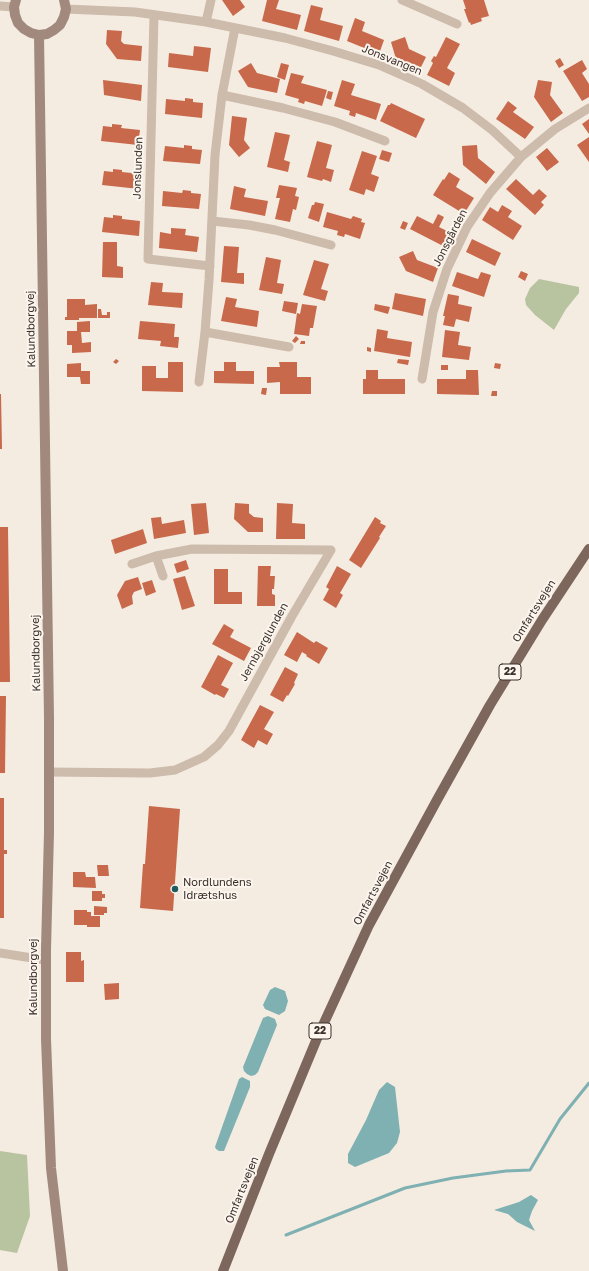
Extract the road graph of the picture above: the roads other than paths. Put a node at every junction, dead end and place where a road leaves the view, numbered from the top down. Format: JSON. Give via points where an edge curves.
{"nodes":[{"id":1,"x":211,"y":0,"type":"edge"},
{"id":2,"x":402,"y":0,"type":"edge"},
{"id":3,"x":15,"y":4,"type":"edge"},
{"id":4,"x":65,"y":5,"type":"edge"},
{"id":5,"x":0,"y":6,"type":"edge"},
{"id":6,"x":154,"y":15,"type":"junction"},
{"id":7,"x":206,"y":22,"type":"junction"},
{"id":8,"x":457,"y":24,"type":"dead end"},
{"id":9,"x":235,"y":28,"type":"junction"},
{"id":10,"x":39,"y":35,"type":"junction"},
{"id":11,"x":222,"y":95,"type":"junction"},
{"id":12,"x":589,"y":108,"type":"edge"},
{"id":13,"x":385,"y":141,"type":"dead end"},
{"id":14,"x":521,"y":156,"type":"junction"},
{"id":15,"x":212,"y":221,"type":"junction"},
{"id":16,"x":331,"y":245,"type":"dead end"},
{"id":17,"x":210,"y":266,"type":"junction"},
{"id":18,"x":205,"y":332,"type":"junction"},
{"id":19,"x":289,"y":347,"type":"dead end"},
{"id":20,"x":422,"y":379,"type":"dead end"},
{"id":21,"x":199,"y":382,"type":"dead end"},
{"id":22,"x":589,"y":549,"type":"edge"},
{"id":23,"x":156,"y":556,"type":"junction"},
{"id":24,"x":132,"y":564,"type":"dead end"},
{"id":25,"x":163,"y":576,"type":"dead end"},
{"id":26,"x":49,"y":772,"type":"junction"},
{"id":27,"x":0,"y":953,"type":"edge"},
{"id":28,"x":46,"y":960,"type":"junction"},
{"id":29,"x":63,"y":1271,"type":"edge"},
{"id":30,"x":223,"y":1271,"type":"edge"}],
"edges":[{"from":1,"to":7,"type":"street"},
{"from":2,"to":8,"type":"street"},
{"from":3,"to":5,"type":"street"},
{"from":3,"to":10,"type":"street","via":[[18,23],[27,31]]},
{"from":4,"to":6,"type":"street","name":"Jonsvangen"},
{"from":4,"to":10,"type":"street","via":[[60,25],[47,34]]},
{"from":6,"to":7,"type":"street","name":"Jonsvangen"},
{"from":6,"to":17,"type":"street","name":"Jonslunden","via":[[148,259]]},
{"from":7,"to":9,"type":"street","name":"Jonsvangen"},
{"from":9,"to":11,"type":"street"},
{"from":9,"to":14,"type":"street","name":"Jonsvangen","via":[[333,51],[379,65],[422,84],[468,112]]},
{"from":10,"to":26,"type":"street","name":"Kalundborgvej"},
{"from":11,"to":13,"type":"street","via":[[335,122]]},
{"from":11,"to":15,"type":"street","via":[[215,155]]},
{"from":12,"to":14,"type":"street","name":"Jonsgården","via":[[555,129]]},
{"from":14,"to":20,"type":"street","name":"Jonsgården","via":[[490,193],[467,227],[447,269],[433,312]]},
{"from":15,"to":16,"type":"street","via":[[249,224]]},
{"from":15,"to":17,"type":"street"},
{"from":17,"to":18,"type":"street"},
{"from":18,"to":19,"type":"street"},
{"from":18,"to":21,"type":"street"},
{"from":22,"to":30,"type":"main road","name":"Omfartsvejen","number":"22","via":[[490,705],[369,926],[318,1036]]},
{"from":23,"to":24,"type":"street","name":"Jernbjerglunden"},
{"from":23,"to":25,"type":"street"},
{"from":23,"to":26,"type":"street","name":"Jernbjerglunden","via":[[192,549],[331,550],[229,731],[204,757],[176,770],[150,773]]},
{"from":26,"to":28,"type":"street","name":"Kalundborgvej"},
{"from":27,"to":28,"type":"street"},
{"from":28,"to":29,"type":"street","name":"Kalundborgvej","via":[[51,1168]]}]}
